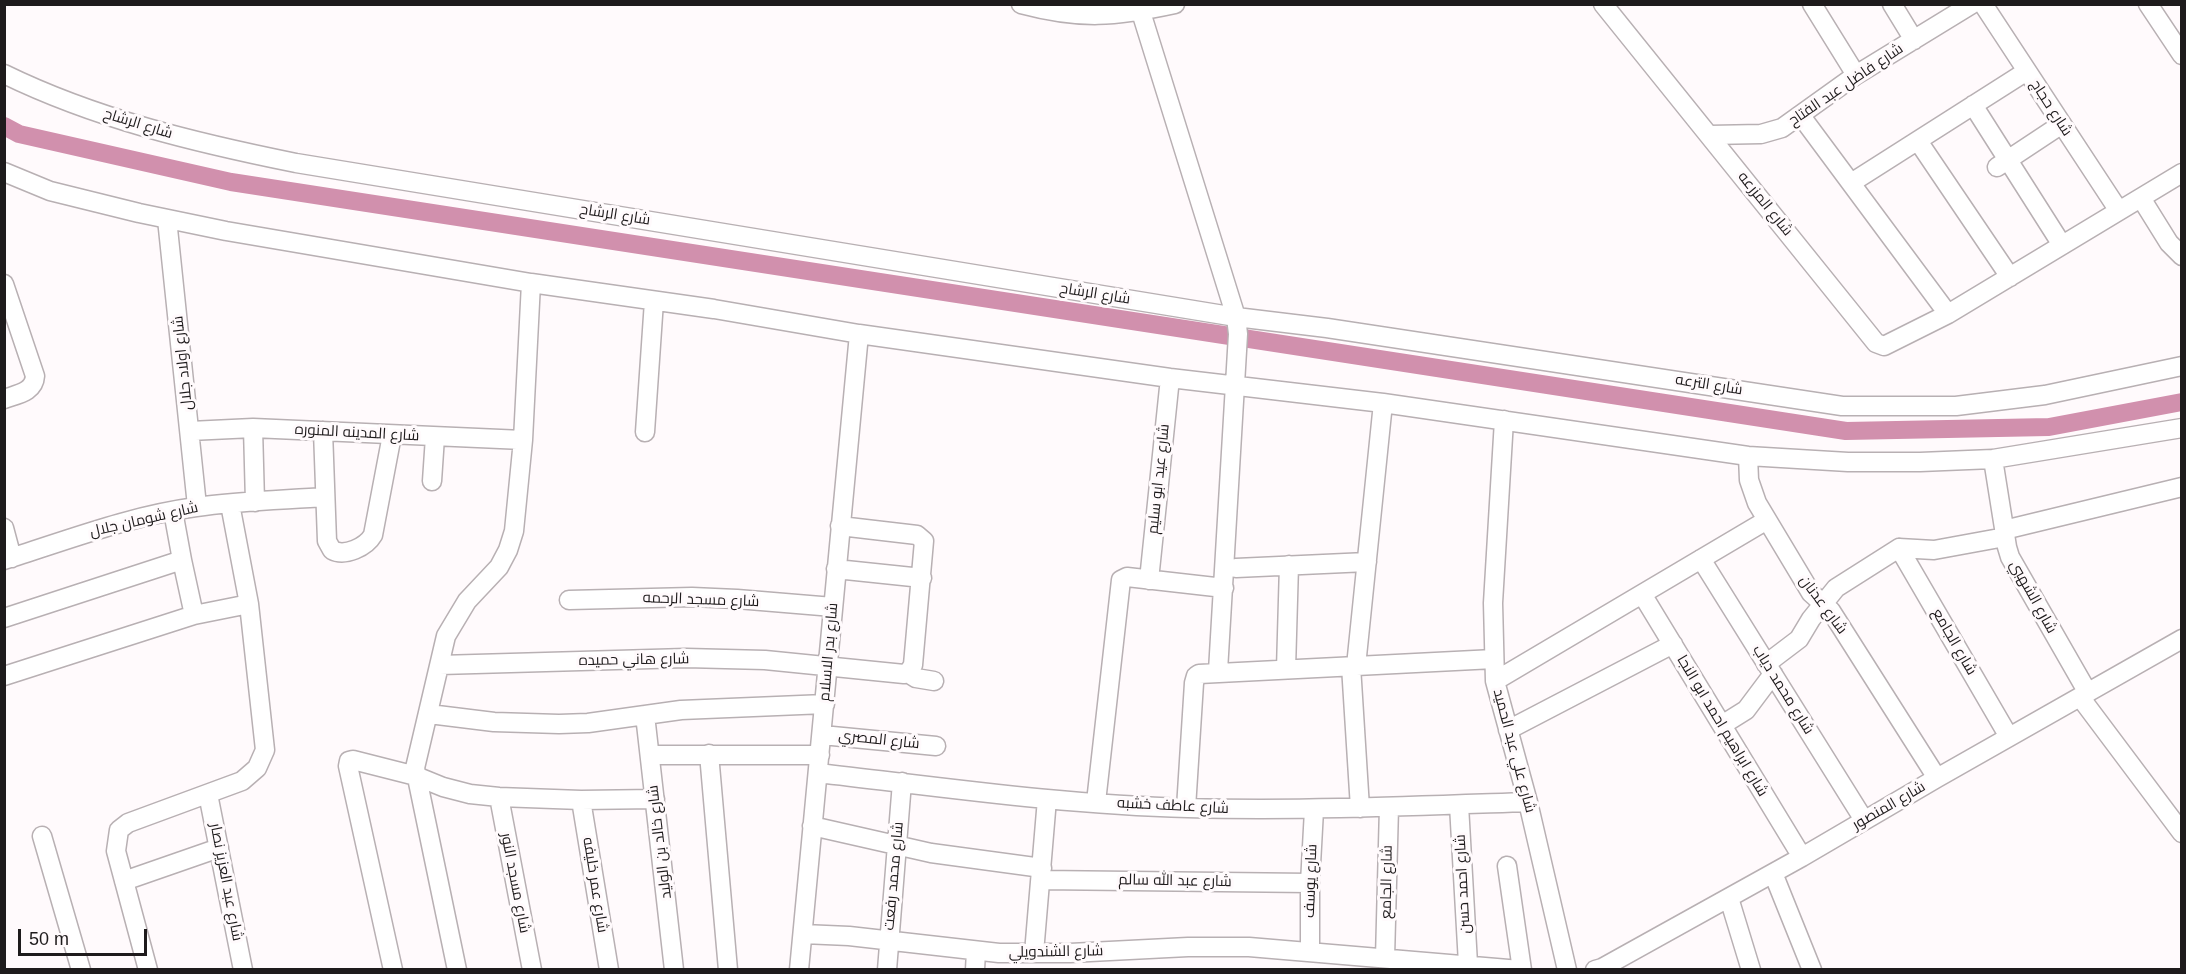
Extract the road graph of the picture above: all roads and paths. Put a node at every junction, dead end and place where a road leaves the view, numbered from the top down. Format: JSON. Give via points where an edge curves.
{"nodes":[{"id":1,"x":1021,"y":4,"type":"edge"},
{"id":2,"x":1175,"y":4,"type":"edge"},
{"id":3,"x":1603,"y":4,"type":"edge"},
{"id":4,"x":1812,"y":4,"type":"edge"},
{"id":5,"x":1892,"y":4,"type":"edge"},
{"id":6,"x":1972,"y":4,"type":"edge"},
{"id":7,"x":1983,"y":4,"type":"edge"},
{"id":8,"x":2148,"y":4,"type":"edge"},
{"id":9,"x":1141,"y":12,"type":"junction"},
{"id":10,"x":1914,"y":40,"type":"junction"},
{"id":11,"x":2181,"y":55,"type":"edge"},
{"id":12,"x":2027,"y":71,"type":"junction"},
{"id":13,"x":4,"y":74,"type":"edge"},
{"id":14,"x":1856,"y":75,"type":"junction"},
{"id":15,"x":1973,"y":105,"type":"junction"},
{"id":16,"x":1801,"y":116,"type":"junction"},
{"id":17,"x":2062,"y":124,"type":"junction"},
{"id":18,"x":1710,"y":135,"type":"junction"},
{"id":19,"x":1918,"y":141,"type":"junction"},
{"id":20,"x":2002,"y":163,"type":"junction"},
{"id":21,"x":4,"y":172,"type":"edge"},
{"id":22,"x":2181,"y":173,"type":"edge"},
{"id":23,"x":1851,"y":183,"type":"junction"},
{"id":24,"x":2141,"y":198,"type":"junction"},
{"id":25,"x":2119,"y":211,"type":"junction"},
{"id":26,"x":167,"y":219,"type":"junction"},
{"id":27,"x":2062,"y":245,"type":"junction"},
{"id":28,"x":2181,"y":256,"type":"edge"},
{"id":29,"x":2010,"y":277,"type":"junction"},
{"id":30,"x":531,"y":283,"type":"junction"},
{"id":31,"x":4,"y":284,"type":"edge"},
{"id":32,"x":654,"y":301,"type":"junction"},
{"id":33,"x":1948,"y":314,"type":"junction"},
{"id":34,"x":11,"y":326,"type":"edge"},
{"id":35,"x":1237,"y":326,"type":"junction"},
{"id":36,"x":859,"y":334,"type":"junction"},
{"id":37,"x":2181,"y":366,"type":"edge"},
{"id":38,"x":1170,"y":378,"type":"junction"},
{"id":39,"x":1235,"y":387,"type":"junction"},
{"id":40,"x":4,"y":399,"type":"edge"},
{"id":41,"x":1383,"y":403,"type":"junction"},
{"id":42,"x":1504,"y":420,"type":"junction"},
{"id":43,"x":253,"y":428,"type":"junction"},
{"id":44,"x":2181,"y":428,"type":"edge"},
{"id":45,"x":190,"y":431,"type":"junction"},
{"id":46,"x":323,"y":431,"type":"junction"},
{"id":47,"x":645,"y":432,"type":"dead end"},
{"id":48,"x":392,"y":435,"type":"junction"},
{"id":49,"x":435,"y":437,"type":"junction"},
{"id":50,"x":523,"y":440,"type":"junction"},
{"id":51,"x":1748,"y":456,"type":"junction"},
{"id":52,"x":1993,"y":459,"type":"junction"},
{"id":53,"x":432,"y":481,"type":"dead end"},
{"id":54,"x":2181,"y":487,"type":"edge"},
{"id":55,"x":325,"y":497,"type":"junction"},
{"id":56,"x":255,"y":502,"type":"junction"},
{"id":57,"x":230,"y":504,"type":"junction"},
{"id":58,"x":196,"y":506,"type":"junction"},
{"id":59,"x":173,"y":511,"type":"junction"},
{"id":60,"x":1767,"y":520,"type":"junction"},
{"id":61,"x":840,"y":526,"type":"junction"},
{"id":62,"x":4,"y":528,"type":"edge"},
{"id":63,"x":2004,"y":533,"type":"junction"},
{"id":64,"x":1899,"y":548,"type":"junction"},
{"id":65,"x":8,"y":559,"type":"edge"},
{"id":66,"x":1701,"y":559,"type":"junction"},
{"id":67,"x":182,"y":560,"type":"junction"},
{"id":68,"x":1367,"y":562,"type":"junction"},
{"id":69,"x":1289,"y":566,"type":"junction"},
{"id":70,"x":1236,"y":568,"type":"dead end"},
{"id":71,"x":836,"y":570,"type":"junction"},
{"id":72,"x":922,"y":578,"type":"junction"},
{"id":73,"x":1149,"y":580,"type":"junction"},
{"id":74,"x":1224,"y":588,"type":"junction"},
{"id":75,"x":1642,"y":594,"type":"junction"},
{"id":76,"x":569,"y":600,"type":"dead end"},
{"id":77,"x":1823,"y":603,"type":"junction"},
{"id":78,"x":249,"y":604,"type":"junction"},
{"id":79,"x":833,"y":607,"type":"junction"},
{"id":80,"x":194,"y":615,"type":"junction"},
{"id":81,"x":4,"y":618,"type":"edge"},
{"id":82,"x":2181,"y":639,"type":"edge"},
{"id":83,"x":1672,"y":644,"type":"junction"},
{"id":84,"x":1494,"y":659,"type":"junction"},
{"id":85,"x":440,"y":665,"type":"junction"},
{"id":86,"x":828,"y":665,"type":"junction"},
{"id":87,"x":1353,"y":666,"type":"junction"},
{"id":88,"x":1286,"y":669,"type":"junction"},
{"id":89,"x":1770,"y":669,"type":"junction"},
{"id":90,"x":1218,"y":671,"type":"junction"},
{"id":91,"x":908,"y":673,"type":"junction"},
{"id":92,"x":4,"y":676,"type":"edge"},
{"id":93,"x":934,"y":681,"type":"dead end"},
{"id":94,"x":1495,"y":681,"type":"junction"},
{"id":95,"x":2084,"y":695,"type":"junction"},
{"id":96,"x":825,"y":704,"type":"junction"},
{"id":97,"x":429,"y":714,"type":"junction"},
{"id":98,"x":645,"y":715,"type":"junction"},
{"id":99,"x":1722,"y":725,"type":"junction"},
{"id":100,"x":1508,"y":730,"type":"junction"},
{"id":101,"x":822,"y":735,"type":"junction"},
{"id":102,"x":2009,"y":737,"type":"junction"},
{"id":103,"x":936,"y":746,"type":"dead end"},
{"id":104,"x":650,"y":754,"type":"junction"},
{"id":105,"x":709,"y":754,"type":"junction"},
{"id":106,"x":819,"y":764,"type":"junction"},
{"id":107,"x":417,"y":776,"type":"junction"},
{"id":108,"x":1937,"y":778,"type":"junction"},
{"id":109,"x":902,"y":782,"type":"junction"},
{"id":110,"x":208,"y":794,"type":"junction"},
{"id":111,"x":499,"y":797,"type":"junction"},
{"id":112,"x":655,"y":799,"type":"junction"},
{"id":113,"x":1047,"y":799,"type":"junction"},
{"id":114,"x":581,"y":800,"type":"junction"},
{"id":115,"x":1096,"y":802,"type":"junction"},
{"id":116,"x":1528,"y":802,"type":"junction"},
{"id":117,"x":1459,"y":805,"type":"junction"},
{"id":118,"x":1389,"y":807,"type":"junction"},
{"id":119,"x":1186,"y":808,"type":"junction"},
{"id":120,"x":1360,"y":808,"type":"junction"},
{"id":121,"x":1314,"y":810,"type":"junction"},
{"id":122,"x":1864,"y":820,"type":"junction"},
{"id":123,"x":813,"y":826,"type":"junction"},
{"id":124,"x":2181,"y":834,"type":"edge"},
{"id":125,"x":42,"y":836,"type":"dead end"},
{"id":126,"x":897,"y":844,"type":"junction"},
{"id":127,"x":219,"y":848,"type":"junction"},
{"id":128,"x":1802,"y":857,"type":"junction"},
{"id":129,"x":1507,"y":866,"type":"dead end"},
{"id":130,"x":1773,"y":873,"type":"junction"},
{"id":131,"x":1041,"y":874,"type":"junction"},
{"id":132,"x":124,"y":881,"type":"junction"},
{"id":133,"x":1310,"y":883,"type":"junction"},
{"id":134,"x":1729,"y":898,"type":"junction"},
{"id":135,"x":803,"y":934,"type":"junction"},
{"id":136,"x":889,"y":942,"type":"junction"},
{"id":137,"x":1310,"y":952,"type":"junction"},
{"id":138,"x":1035,"y":958,"type":"edge"},
{"id":139,"x":1385,"y":958,"type":"junction"},
{"id":140,"x":976,"y":960,"type":"edge"},
{"id":141,"x":1069,"y":961,"type":"edge"},
{"id":142,"x":1468,"y":964,"type":"junction"},
{"id":143,"x":81,"y":969,"type":"edge"},
{"id":144,"x":148,"y":969,"type":"edge"},
{"id":145,"x":243,"y":969,"type":"edge"},
{"id":146,"x":393,"y":969,"type":"edge"},
{"id":147,"x":458,"y":969,"type":"edge"},
{"id":148,"x":532,"y":969,"type":"edge"},
{"id":149,"x":609,"y":969,"type":"edge"},
{"id":150,"x":674,"y":969,"type":"edge"},
{"id":151,"x":728,"y":969,"type":"edge"},
{"id":152,"x":799,"y":969,"type":"edge"},
{"id":153,"x":886,"y":969,"type":"edge"},
{"id":154,"x":1521,"y":969,"type":"edge"},
{"id":155,"x":1567,"y":969,"type":"edge"},
{"id":156,"x":1600,"y":969,"type":"edge"},
{"id":157,"x":1751,"y":969,"type":"edge"},
{"id":158,"x":1812,"y":969,"type":"edge"}],
"edges":[{"from":1,"to":9,"type":"street","via":[[1075,15]]},
{"from":2,"to":9,"type":"street"},
{"from":3,"to":18,"type":"street","name":"شارع المزرعه"},
{"from":4,"to":14,"type":"street"},
{"from":5,"to":10,"type":"street"},
{"from":6,"to":10,"type":"street","name":"شارع فاضل عبد الفتاح"},
{"from":7,"to":12,"type":"street","name":"شارع حجاج"},
{"from":8,"to":11,"type":"street"},
{"from":9,"to":35,"type":"street"},
{"from":10,"to":14,"type":"street","name":"شارع فاضل عبد الفتاح"},
{"from":12,"to":15,"type":"street"},
{"from":12,"to":17,"type":"street","name":"شارع حجاج"},
{"from":13,"to":35,"type":"street","name":"شارع الرشاح","via":[[150,129],[296,164]]},
{"from":14,"to":16,"type":"street","name":"شارع فاضل عبد الفتاح"},
{"from":15,"to":19,"type":"street"},
{"from":15,"to":20,"type":"street"},
{"from":16,"to":18,"type":"street","name":"شارع فاضل عبد الفتاح","via":[[1768,133]]},
{"from":16,"to":23,"type":"street"},
{"from":17,"to":20,"type":"street"},
{"from":17,"to":25,"type":"street","name":"شارع حجاج"},
{"from":18,"to":33,"type":"street","name":"شارع المزرعه","via":[[1876,343],[1888,346]]},
{"from":19,"to":23,"type":"street"},
{"from":19,"to":29,"type":"street"},
{"from":20,"to":27,"type":"street"},
{"from":21,"to":26,"type":"street","via":[[50,191]]},
{"from":22,"to":24,"type":"street","name":"شارع المزرعه"},
{"from":23,"to":33,"type":"street"},
{"from":24,"to":25,"type":"street","name":"شارع المزرعه"},
{"from":24,"to":28,"type":"street"},
{"from":25,"to":27,"type":"street","name":"شارع المزرعه"},
{"from":26,"to":30,"type":"street"},
{"from":26,"to":45,"type":"street","name":"شارع اولاد جلال"},
{"from":27,"to":29,"type":"street","name":"شارع المزرعه"},
{"from":29,"to":33,"type":"street","name":"شارع المزرعه"},
{"from":30,"to":32,"type":"street"},
{"from":30,"to":50,"type":"street"},
{"from":31,"to":34,"type":"street"},
{"from":32,"to":36,"type":"street"},
{"from":32,"to":47,"type":"street"},
{"from":34,"to":40,"type":"street","via":[[35,376],[29,390]]},
{"from":35,"to":37,"type":"street","name":"شارع الترعه","via":[[1327,328],[1842,405],[1956,406],[2046,394]]},
{"from":35,"to":39,"type":"street"},
{"from":36,"to":38,"type":"street"},
{"from":36,"to":61,"type":"street","name":"شارع بدر الاسلام"},
{"from":38,"to":39,"type":"street"},
{"from":38,"to":73,"type":"street","name":"شارع عيد ابو سليم"},
{"from":39,"to":41,"type":"street"},
{"from":39,"to":74,"type":"street"},
{"from":41,"to":42,"type":"street"},
{"from":41,"to":68,"type":"street"},
{"from":42,"to":51,"type":"street"},
{"from":42,"to":84,"type":"street","name":"شارع علي عبد الحميد","via":[[1493,603]]},
{"from":43,"to":45,"type":"street","name":"شارع المدينه المنوره"},
{"from":43,"to":46,"type":"street","name":"شارع المدينه المنوره"},
{"from":43,"to":56,"type":"street"},
{"from":44,"to":52,"type":"street"},
{"from":45,"to":58,"type":"street","name":"شارع اولاد جلال"},
{"from":46,"to":48,"type":"street","name":"شارع المدينه المنوره"},
{"from":46,"to":55,"type":"street"},
{"from":48,"to":49,"type":"street","name":"شارع المدينه المنوره"},
{"from":48,"to":55,"type":"street","via":[[373,535],[364,545],[342,553],[328,546]]},
{"from":49,"to":50,"type":"street","name":"شارع المدينه المنوره"},
{"from":49,"to":53,"type":"street"},
{"from":50,"to":85,"type":"street","via":[[514,531],[508,550],[499,567],[467,601],[452,624]]},
{"from":51,"to":52,"type":"street","via":[[1848,462]]},
{"from":51,"to":60,"type":"street","name":"شارع عدنان","via":[[1752,492]]},
{"from":52,"to":63,"type":"street","name":"شارع الشهبي"},
{"from":54,"to":63,"type":"street"},
{"from":55,"to":56,"type":"street","name":"شارع شومان جلال"},
{"from":56,"to":57,"type":"street","name":"شارع شومان جلال"},
{"from":57,"to":58,"type":"street","name":"شارع شومان جلال"},
{"from":57,"to":78,"type":"street"},
{"from":58,"to":59,"type":"street","name":"شارع شومان جلال"},
{"from":59,"to":65,"type":"street","name":"شارع شومان جلال","via":[[109,525]]},
{"from":59,"to":67,"type":"street"},
{"from":60,"to":66,"type":"street"},
{"from":60,"to":77,"type":"street","name":"شارع عدنان","via":[[1811,593]]},
{"from":61,"to":71,"type":"street","name":"شارع بدر الاسلام"},
{"from":61,"to":72,"type":"street","via":[[921,537],[925,546]]},
{"from":62,"to":65,"type":"street"},
{"from":63,"to":64,"type":"street","via":[[1934,550]]},
{"from":63,"to":95,"type":"street","name":"شارع الشهبي","via":[[2015,566]]},
{"from":64,"to":77,"type":"street","via":[[1836,588]]},
{"from":64,"to":102,"type":"street","name":"شارع الجامع"},
{"from":66,"to":75,"type":"street"},
{"from":66,"to":89,"type":"street","name":"شارع محمد دياب"},
{"from":67,"to":80,"type":"street"},
{"from":67,"to":81,"type":"street"},
{"from":68,"to":69,"type":"street"},
{"from":68,"to":87,"type":"street"},
{"from":69,"to":70,"type":"street"},
{"from":69,"to":88,"type":"street"},
{"from":71,"to":72,"type":"street"},
{"from":71,"to":79,"type":"street","name":"شارع بدر الاسلام"},
{"from":72,"to":91,"type":"street","via":[[913,665]]},
{"from":73,"to":74,"type":"street"},
{"from":73,"to":115,"type":"street","via":[[1121,580]]},
{"from":74,"to":90,"type":"street"},
{"from":75,"to":83,"type":"street","name":"شارع ابراهيم احمد ابو النجا"},
{"from":75,"to":94,"type":"street"},
{"from":76,"to":79,"type":"street","name":"شارع مسجد الرحمه","via":[[692,597]]},
{"from":77,"to":89,"type":"street","via":[[1799,639]]},
{"from":77,"to":108,"type":"street","name":"شارع عدنان"},
{"from":78,"to":80,"type":"street"},
{"from":78,"to":110,"type":"street","via":[[265,750],[250,776]]},
{"from":79,"to":86,"type":"street","name":"شارع بدر الاسلام"},
{"from":80,"to":92,"type":"street"},
{"from":82,"to":95,"type":"street","name":"شارع المنصور"},
{"from":83,"to":99,"type":"street","name":"شارع ابراهيم احمد ابو النجا"},
{"from":83,"to":100,"type":"street"},
{"from":84,"to":87,"type":"street"},
{"from":84,"to":94,"type":"street","name":"شارع علي عبد الحميد"},
{"from":85,"to":86,"type":"street","name":"شارع هاني حميده","via":[[686,658]]},
{"from":85,"to":97,"type":"street"},
{"from":86,"to":91,"type":"street","name":"شارع هاني حميده"},
{"from":86,"to":96,"type":"street","name":"شارع بدر الاسلام"},
{"from":87,"to":88,"type":"street"},
{"from":87,"to":120,"type":"street"},
{"from":88,"to":90,"type":"street"},
{"from":89,"to":99,"type":"street","via":[[1746,710]]},
{"from":89,"to":122,"type":"street","name":"شارع محمد دياب"},
{"from":90,"to":119,"type":"street","via":[[1199,674],[1194,679]]},
{"from":91,"to":93,"type":"street","name":"شارع هاني حميده"},
{"from":94,"to":100,"type":"street","name":"شارع علي عبد الحميد"},
{"from":95,"to":102,"type":"street","name":"شارع المنصور"},
{"from":95,"to":124,"type":"street","name":"شارع الشهبي"},
{"from":96,"to":98,"type":"street"},
{"from":96,"to":101,"type":"street","name":"شارع بدر الاسلام"},
{"from":97,"to":98,"type":"street","via":[[559,724]]},
{"from":97,"to":107,"type":"street","via":[[416,763]]},
{"from":98,"to":104,"type":"street","name":"شارع خالد بن الوليد"},
{"from":99,"to":128,"type":"street","name":"شارع ابراهيم احمد ابو النجا"},
{"from":100,"to":116,"type":"street","name":"شارع علي عبد الحميد"},
{"from":101,"to":103,"type":"street","name":"شارع المصري"},
{"from":101,"to":106,"type":"street","name":"شارع بدر الاسلام"},
{"from":102,"to":108,"type":"street","name":"شارع المنصور"},
{"from":104,"to":105,"type":"street","name":"شارع عاطف خشبه"},
{"from":104,"to":112,"type":"street","name":"شارع خالد بن الوليد"},
{"from":105,"to":106,"type":"street","name":"شارع عاطف خشبه"},
{"from":105,"to":151,"type":"street"},
{"from":106,"to":109,"type":"street","name":"شارع عاطف خشبه"},
{"from":106,"to":123,"type":"street","name":"شارع بدر الاسلام"},
{"from":107,"to":111,"type":"street","via":[[456,791]]},
{"from":107,"to":146,"type":"street","via":[[353,760],[348,763]]},
{"from":107,"to":147,"type":"street"},
{"from":108,"to":122,"type":"street","name":"شارع المنصور"},
{"from":109,"to":113,"type":"street","name":"شارع عاطف خشبه"},
{"from":109,"to":126,"type":"street","name":"شارع محمد رفعت"},
{"from":110,"to":127,"type":"street","name":"شارع عبد العزيز نصار"},
{"from":110,"to":132,"type":"street","via":[[128,823],[119,830],[116,851]]},
{"from":111,"to":114,"type":"street"},
{"from":111,"to":148,"type":"street","name":"شارع مسجد النور"},
{"from":112,"to":114,"type":"street"},
{"from":112,"to":150,"type":"street","name":"شارع خالد بن الوليد"},
{"from":113,"to":115,"type":"street","name":"شارع عاطف خشبه"},
{"from":113,"to":131,"type":"street"},
{"from":114,"to":149,"type":"street","name":"شارع عمر خليفه"},
{"from":115,"to":119,"type":"street","name":"شارع عاطف خشبه"},
{"from":116,"to":117,"type":"street","name":"شارع عاطف خشبه"},
{"from":116,"to":155,"type":"street","name":"شارع علي عبد الحميد"},
{"from":117,"to":118,"type":"street","name":"شارع عاطف خشبه"},
{"from":117,"to":142,"type":"street","name":"شارع احمد حسن"},
{"from":118,"to":120,"type":"street","name":"شارع عاطف خشبه"},
{"from":118,"to":139,"type":"street","name":"شارع الجامع"},
{"from":119,"to":121,"type":"street","name":"شارع عاطف خشبه"},
{"from":120,"to":121,"type":"street","name":"شارع عاطف خشبه"},
{"from":121,"to":133,"type":"street","name":"شارع يوسف"},
{"from":122,"to":128,"type":"street","name":"شارع المنصور"},
{"from":123,"to":126,"type":"street","name":"شارع عبد الله سالم"},
{"from":123,"to":135,"type":"street","name":"شارع بدر الاسلام"},
{"from":125,"to":143,"type":"street"},
{"from":126,"to":131,"type":"street","name":"شارع عبد الله سالم"},
{"from":126,"to":136,"type":"street","name":"شارع محمد رفعت"},
{"from":127,"to":132,"type":"street"},
{"from":127,"to":145,"type":"street","name":"شارع عبد العزيز نصار"},
{"from":128,"to":130,"type":"street","name":"شارع المنصور"},
{"from":129,"to":154,"type":"street"},
{"from":130,"to":134,"type":"street","name":"شارع المنصور"},
{"from":130,"to":158,"type":"street"},
{"from":131,"to":133,"type":"street","name":"شارع عبد الله سالم"},
{"from":131,"to":138,"type":"street"},
{"from":132,"to":144,"type":"street"},
{"from":133,"to":137,"type":"street","name":"شارع يوسف"},
{"from":134,"to":156,"type":"street","name":"شارع المنصور"},
{"from":134,"to":157,"type":"street"},
{"from":135,"to":136,"type":"street","name":"شارع الشندويلي"},
{"from":135,"to":152,"type":"street","name":"شارع بدر الاسلام"},
{"from":136,"to":140,"type":"street","name":"شارع الشندويلي"},
{"from":136,"to":153,"type":"street","name":"شارع محمد رفعت"},
{"from":137,"to":139,"type":"street","name":"شارع الشندويلي"},
{"from":137,"to":141,"type":"street","name":"شارع الشندويلي","via":[[1218,946]]},
{"from":138,"to":140,"type":"street","name":"شارع الشندويلي"},
{"from":138,"to":141,"type":"street","name":"شارع الشندويلي"},
{"from":139,"to":142,"type":"street","name":"شارع الشندويلي"},
{"from":142,"to":154,"type":"street","name":"شارع الشندويلي"}]}
